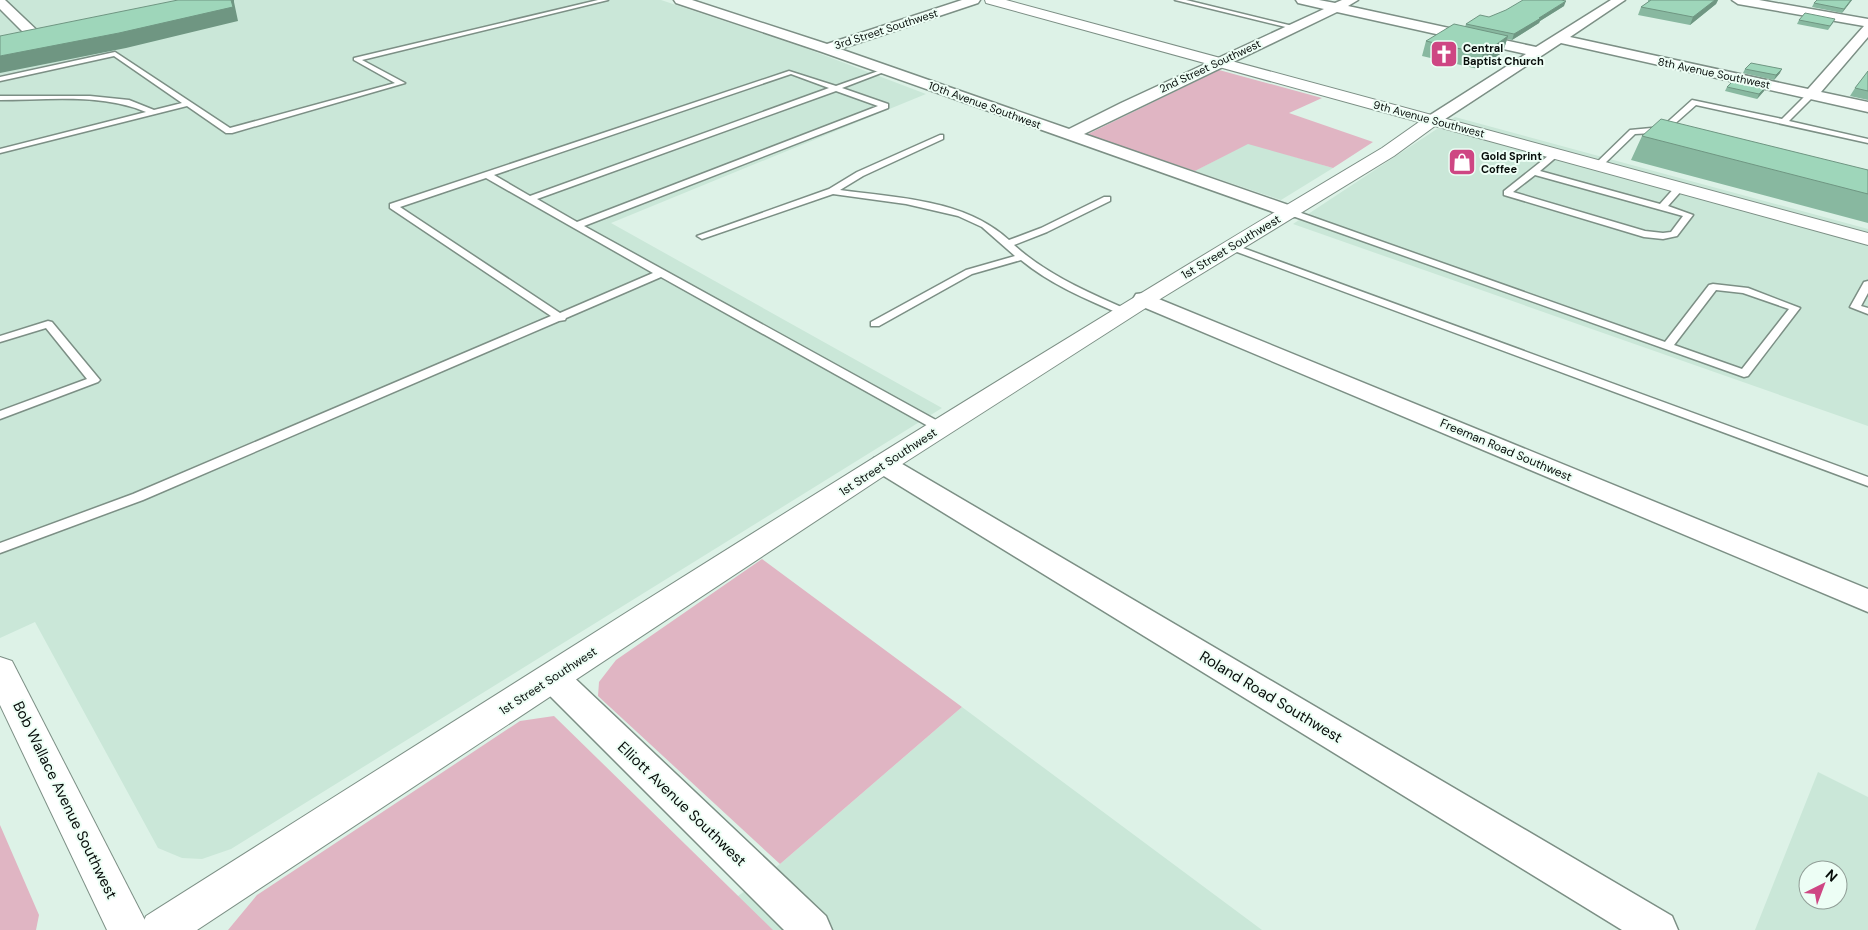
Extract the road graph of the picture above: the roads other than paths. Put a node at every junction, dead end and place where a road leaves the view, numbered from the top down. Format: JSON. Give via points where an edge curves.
{"nodes":[{"id":1,"x":605,"y":0,"type":"edge"},
{"id":2,"x":680,"y":0,"type":"edge"},
{"id":3,"x":974,"y":0,"type":"edge"},
{"id":4,"x":991,"y":0,"type":"edge"},
{"id":5,"x":1178,"y":0,"type":"edge"},
{"id":6,"x":1302,"y":0,"type":"edge"},
{"id":7,"x":1352,"y":0,"type":"edge"},
{"id":8,"x":1619,"y":0,"type":"edge"},
{"id":9,"x":1738,"y":0,"type":"edge"},
{"id":10,"x":0,"y":2,"type":"edge"},
{"id":11,"x":1336,"y":8,"type":"junction"},
{"id":12,"x":1868,"y":23,"type":"edge"},
{"id":13,"x":1294,"y":27,"type":"junction"},
{"id":14,"x":1868,"y":29,"type":"edge"},
{"id":15,"x":1559,"y":39,"type":"junction"},
{"id":16,"x":19,"y":43,"type":"edge"},
{"id":17,"x":827,"y":49,"type":"junction"},
{"id":18,"x":1538,"y":52,"type":"junction"},
{"id":19,"x":1219,"y":62,"type":"junction"},
{"id":20,"x":886,"y":70,"type":"junction"},
{"id":21,"x":0,"y":79,"type":"edge"},
{"id":22,"x":836,"y":89,"type":"junction"},
{"id":23,"x":1811,"y":95,"type":"junction"},
{"id":24,"x":0,"y":98,"type":"edge"},
{"id":25,"x":189,"y":103,"type":"junction"},
{"id":26,"x":1868,"y":107,"type":"edge"},
{"id":27,"x":152,"y":112,"type":"junction"},
{"id":28,"x":1433,"y":120,"type":"junction"},
{"id":29,"x":1784,"y":122,"type":"junction"},
{"id":30,"x":1664,"y":129,"type":"junction"},
{"id":31,"x":1673,"y":131,"type":"edge"},
{"id":32,"x":1070,"y":135,"type":"junction"},
{"id":33,"x":940,"y":137,"type":"dead end"},
{"id":34,"x":1868,"y":141,"type":"edge"},
{"id":35,"x":0,"y":151,"type":"edge"},
{"id":36,"x":1556,"y":154,"type":"junction"},
{"id":37,"x":1598,"y":165,"type":"junction"},
{"id":38,"x":1533,"y":172,"type":"junction"},
{"id":39,"x":487,"y":175,"type":"junction"},
{"id":40,"x":1680,"y":188,"type":"junction"},
{"id":41,"x":832,"y":191,"type":"junction"},
{"id":42,"x":530,"y":199,"type":"junction"},
{"id":43,"x":1107,"y":199,"type":"dead end"},
{"id":44,"x":1662,"y":208,"type":"junction"},
{"id":45,"x":1290,"y":212,"type":"junction"},
{"id":46,"x":577,"y":225,"type":"junction"},
{"id":47,"x":702,"y":236,"type":"dead end"},
{"id":48,"x":1868,"y":239,"type":"edge"},
{"id":49,"x":1008,"y":244,"type":"junction"},
{"id":50,"x":1232,"y":247,"type":"junction"},
{"id":51,"x":1022,"y":257,"type":"junction"},
{"id":52,"x":662,"y":273,"type":"junction"},
{"id":53,"x":1868,"y":284,"type":"edge"},
{"id":54,"x":1134,"y":306,"type":"junction"},
{"id":55,"x":1868,"y":311,"type":"edge"},
{"id":56,"x":561,"y":318,"type":"junction"},
{"id":57,"x":875,"y":324,"type":"dead end"},
{"id":58,"x":0,"y":339,"type":"edge"},
{"id":59,"x":1667,"y":346,"type":"junction"},
{"id":60,"x":0,"y":415,"type":"edge"},
{"id":61,"x":941,"y":428,"type":"junction"},
{"id":62,"x":883,"y":464,"type":"junction"},
{"id":63,"x":1868,"y":482,"type":"edge"},
{"id":64,"x":0,"y":548,"type":"edge"},
{"id":65,"x":1868,"y":601,"type":"edge"},
{"id":66,"x":0,"y":670,"type":"edge"},
{"id":67,"x":553,"y":678,"type":"junction"},
{"id":68,"x":129,"y":930,"type":"edge"},
{"id":69,"x":161,"y":930,"type":"edge"},
{"id":70,"x":812,"y":930,"type":"edge"},
{"id":71,"x":1658,"y":930,"type":"edge"}],
"edges":[{"from":1,"to":25,"type":"lane","via":[[356,59],[400,83],[229,131]]},
{"from":2,"to":17,"type":"street","name":"10th Avenue Southwest"},
{"from":3,"to":17,"type":"street","name":"3rd Street Southwest"},
{"from":4,"to":19,"type":"street","name":"9th Avenue Southwest"},
{"from":5,"to":13,"type":"lane"},
{"from":6,"to":11,"type":"street"},
{"from":7,"to":11,"type":"street","name":"2nd Street Southwest"},
{"from":8,"to":15,"type":"street","name":"1st Street Southwest"},
{"from":9,"to":12,"type":"street"},
{"from":10,"to":16,"type":"street","via":[[43,38]]},
{"from":11,"to":13,"type":"street","name":"2nd Street Southwest"},
{"from":11,"to":18,"type":"street"},
{"from":13,"to":19,"type":"street","name":"2nd Street Southwest"},
{"from":14,"to":23,"type":"street"},
{"from":15,"to":18,"type":"street","name":"1st Street Southwest"},
{"from":15,"to":23,"type":"street","name":"8th Avenue Southwest"},
{"from":17,"to":20,"type":"street","name":"10th Avenue Southwest"},
{"from":18,"to":28,"type":"street","name":"1st Street Southwest"},
{"from":19,"to":28,"type":"street","name":"9th Avenue Southwest"},
{"from":19,"to":32,"type":"street","name":"2nd Street Southwest"},
{"from":20,"to":22,"type":"lane"},
{"from":20,"to":32,"type":"street","name":"10th Avenue Southwest"},
{"from":21,"to":25,"type":"lane","via":[[115,54]]},
{"from":22,"to":39,"type":"lane","via":[[791,72]]},
{"from":22,"to":42,"type":"lane"},
{"from":22,"to":46,"type":"lane","via":[[885,106]]},
{"from":23,"to":26,"type":"street","name":"8th Avenue Southwest"},
{"from":23,"to":29,"type":"lane"},
{"from":24,"to":27,"type":"lane","via":[[90,98],[129,102]]},
{"from":25,"to":27,"type":"lane"},
{"from":27,"to":35,"type":"lane"},
{"from":28,"to":36,"type":"street","name":"9th Avenue Southwest"},
{"from":28,"to":45,"type":"street","name":"1st Street Southwest","via":[[1388,152]]},
{"from":29,"to":30,"type":"lane","via":[[1695,102]]},
{"from":29,"to":34,"type":"lane"},
{"from":30,"to":31,"type":"lane"},
{"from":30,"to":37,"type":"lane","via":[[1634,132]]},
{"from":32,"to":45,"type":"street","name":"10th Avenue Southwest"},
{"from":33,"to":41,"type":"lane","via":[[860,174]]},
{"from":36,"to":37,"type":"street","name":"9th Avenue Southwest"},
{"from":36,"to":38,"type":"lane"},
{"from":37,"to":40,"type":"street","name":"9th Avenue Southwest"},
{"from":38,"to":44,"type":"lane"},
{"from":38,"to":44,"type":"lane","via":[[1507,193],[1644,234],[1674,234],[1689,216]]},
{"from":39,"to":42,"type":"lane"},
{"from":39,"to":56,"type":"lane","via":[[393,206]]},
{"from":40,"to":44,"type":"lane"},
{"from":40,"to":48,"type":"street","name":"9th Avenue Southwest"},
{"from":41,"to":47,"type":"lane"},
{"from":41,"to":49,"type":"lane","via":[[952,212],[979,222]]},
{"from":42,"to":46,"type":"lane"},
{"from":43,"to":49,"type":"lane"},
{"from":45,"to":50,"type":"street","name":"1st Street Southwest"},
{"from":45,"to":59,"type":"lane"},
{"from":46,"to":52,"type":"lane"},
{"from":49,"to":51,"type":"lane"},
{"from":50,"to":54,"type":"street","name":"1st Street Southwest"},
{"from":50,"to":63,"type":"lane"},
{"from":51,"to":54,"type":"lane","via":[[1065,284]]},
{"from":51,"to":57,"type":"lane","via":[[969,272]]},
{"from":52,"to":56,"type":"lane"},
{"from":52,"to":61,"type":"lane"},
{"from":53,"to":55,"type":"lane","via":[[1855,307]]},
{"from":54,"to":61,"type":"street","name":"1st Street Southwest"},
{"from":54,"to":65,"type":"street","name":"Freeman Road Southwest"},
{"from":56,"to":64,"type":"lane","via":[[138,497]]},
{"from":58,"to":60,"type":"lane","via":[[48,324],[94,380]]},
{"from":59,"to":59,"type":"lane","via":[[1713,287],[1744,290],[1795,308],[1744,374]]},
{"from":61,"to":62,"type":"street","name":"1st Street Southwest"},
{"from":62,"to":67,"type":"street","name":"1st Street Southwest"},
{"from":62,"to":71,"type":"street","name":"Roland Road Southwest"},
{"from":66,"to":68,"type":"street","name":"Bob Wallace Avenue Southwest"},
{"from":67,"to":69,"type":"street","name":"1st Street Southwest"},
{"from":67,"to":70,"type":"street","name":"Elliott Avenue Southwest"}]}
